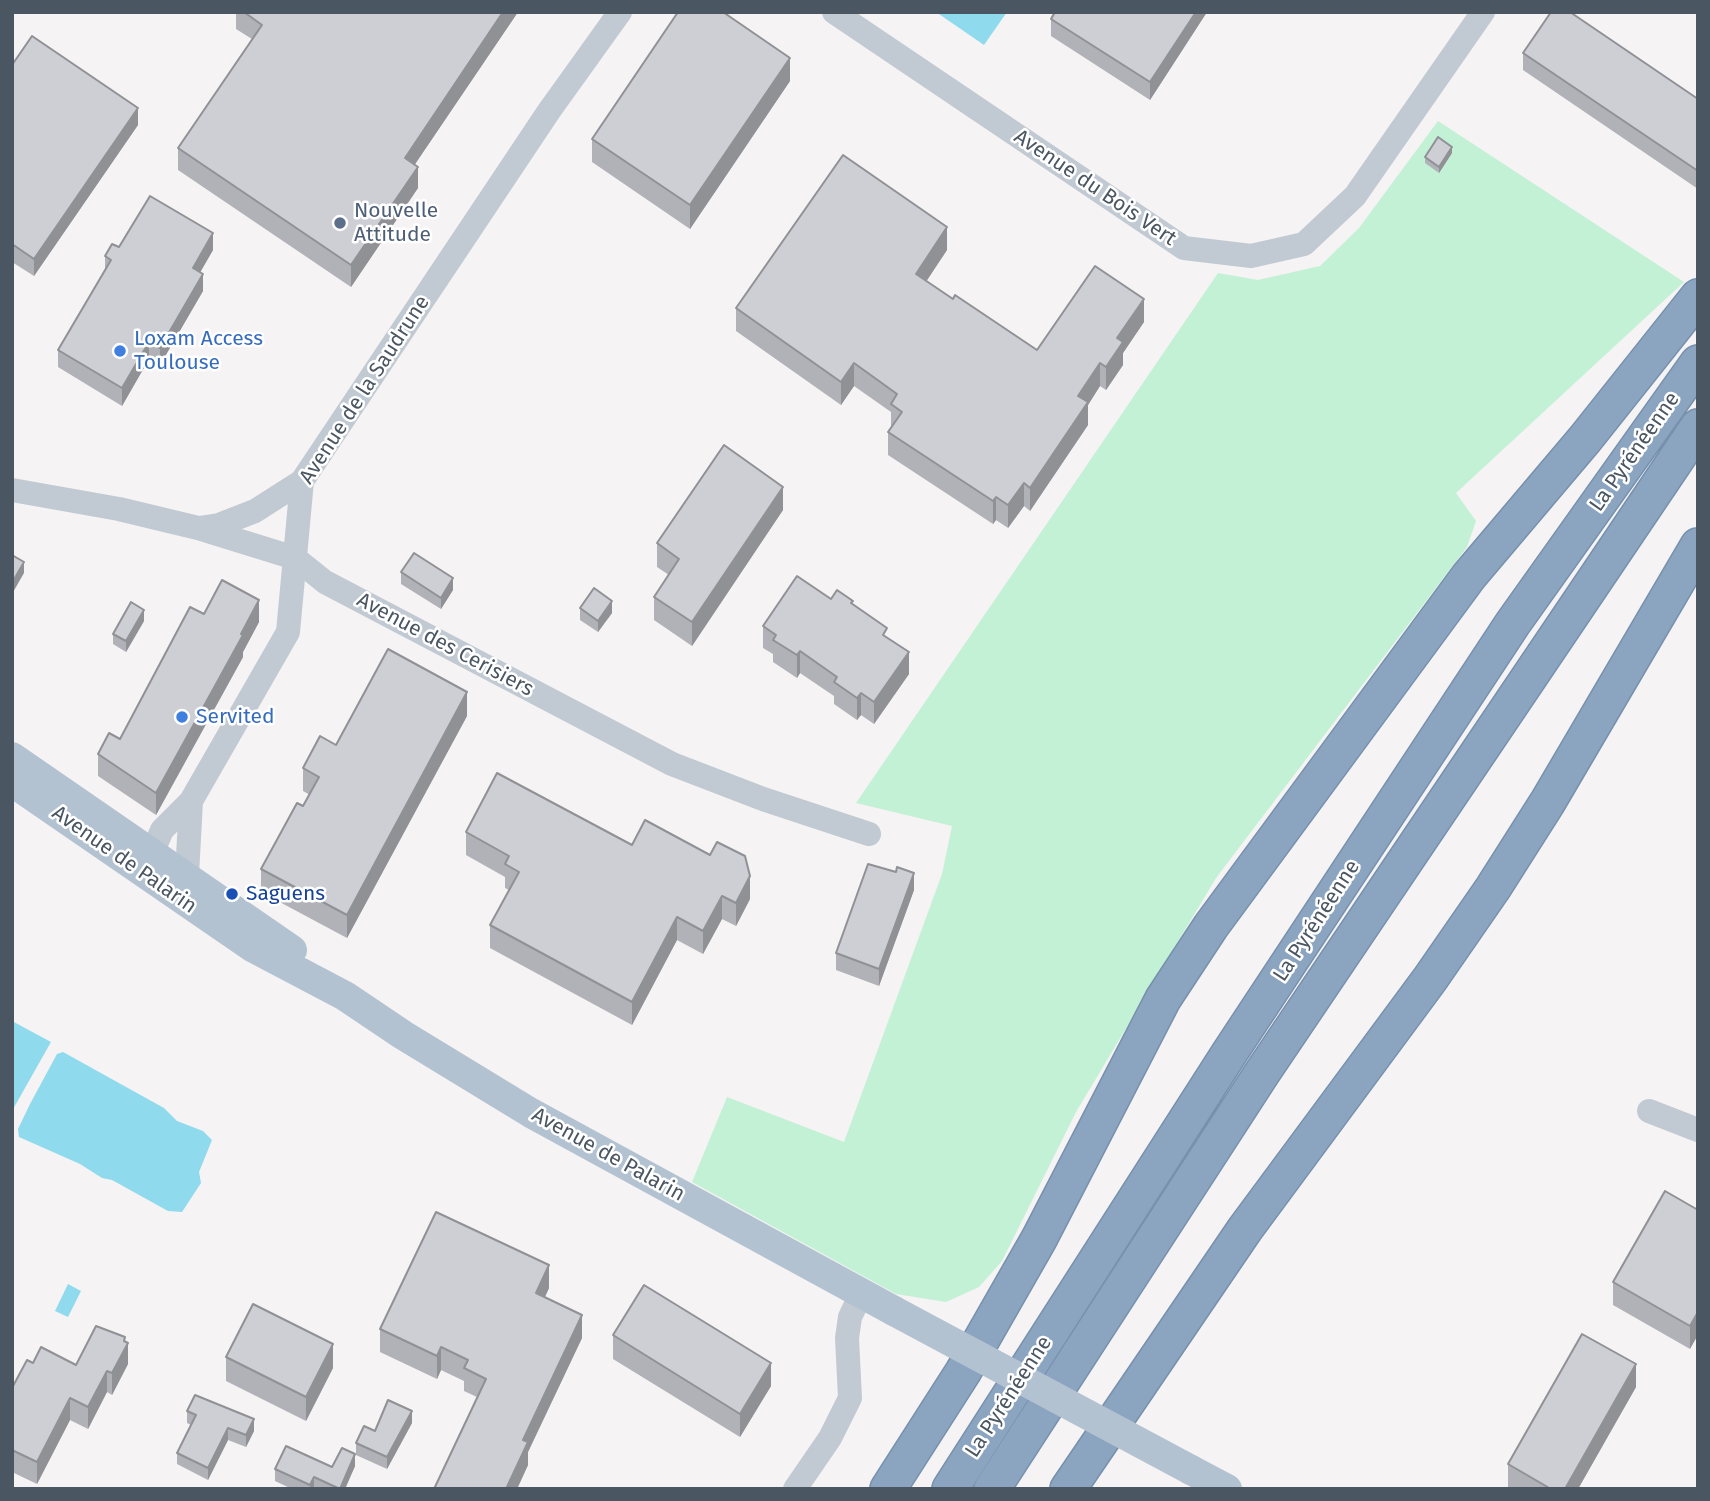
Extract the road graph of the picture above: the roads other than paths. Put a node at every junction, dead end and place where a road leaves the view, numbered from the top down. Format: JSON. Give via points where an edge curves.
{"nodes":[{"id":1,"x":620,"y":12,"type":"edge"},
{"id":2,"x":834,"y":12,"type":"edge"},
{"id":3,"x":1483,"y":12,"type":"edge"},
{"id":4,"x":1698,"y":297,"type":"edge"},
{"id":5,"x":1698,"y":362,"type":"edge"},
{"id":6,"x":1698,"y":427,"type":"edge"},
{"id":7,"x":302,"y":481,"type":"junction"},
{"id":8,"x":12,"y":490,"type":"edge"},
{"id":9,"x":198,"y":528,"type":"junction"},
{"id":10,"x":1698,"y":546,"type":"edge"},
{"id":11,"x":295,"y":558,"type":"junction"},
{"id":12,"x":12,"y":757,"type":"edge"},
{"id":13,"x":12,"y":782,"type":"edge"},
{"id":14,"x":869,"y":834,"type":"dead end"},
{"id":15,"x":159,"y":857,"type":"junction"},
{"id":16,"x":1649,"y":1111,"type":"dead end"},
{"id":17,"x":1698,"y":1130,"type":"edge"},
{"id":18,"x":862,"y":1292,"type":"junction"},
{"id":19,"x":795,"y":1489,"type":"edge"},
{"id":20,"x":888,"y":1489,"type":"edge"},
{"id":21,"x":950,"y":1489,"type":"edge"},
{"id":22,"x":992,"y":1489,"type":"edge"},
{"id":23,"x":1068,"y":1489,"type":"edge"},
{"id":24,"x":1227,"y":1489,"type":"edge"}],
"edges":[{"from":1,"to":7,"type":"street","name":"Avenue de la Saudrune"},
{"from":2,"to":3,"type":"street","name":"Avenue du Bois Vert","via":[[1184,248],[1251,256],[1304,244],[1355,196]]},
{"from":4,"to":20,"type":"highway","via":[[1469,576],[1211,926],[1150,1023],[1039,1239],[970,1360]]},
{"from":5,"to":21,"type":"highway","name":"La Pyrénéenne","via":[[1513,623]]},
{"from":6,"to":22,"type":"highway","name":"La Pyrénéenne","via":[[1262,1073]]},
{"from":7,"to":9,"type":"street","via":[[255,511]]},
{"from":7,"to":11,"type":"street","name":"Avenue de la Saudrune"},
{"from":8,"to":9,"type":"street","name":"Avenue des Cerisiers"},
{"from":9,"to":11,"type":"street","name":"Avenue des Cerisiers"},
{"from":10,"to":23,"type":"highway","via":[[1493,888],[1245,1229]]},
{"from":11,"to":14,"type":"street","name":"Avenue des Cerisiers","via":[[325,582],[672,764]]},
{"from":11,"to":15,"type":"street","name":"Avenue de la Saudrune","via":[[288,632]]},
{"from":12,"to":15,"type":"main road","name":"Avenue de Palarin"},
{"from":13,"to":15,"type":"main road","name":"Avenue de Palarin"},
{"from":15,"to":18,"type":"main road","name":"Avenue de Palarin","via":[[252,947],[345,996],[531,1113]]},
{"from":16,"to":17,"type":"street"},
{"from":18,"to":19,"type":"street","via":[[850,1317],[847,1338],[850,1398],[830,1438]]},
{"from":18,"to":24,"type":"main road","name":"Avenue de Palarin","bridge":true}]}
